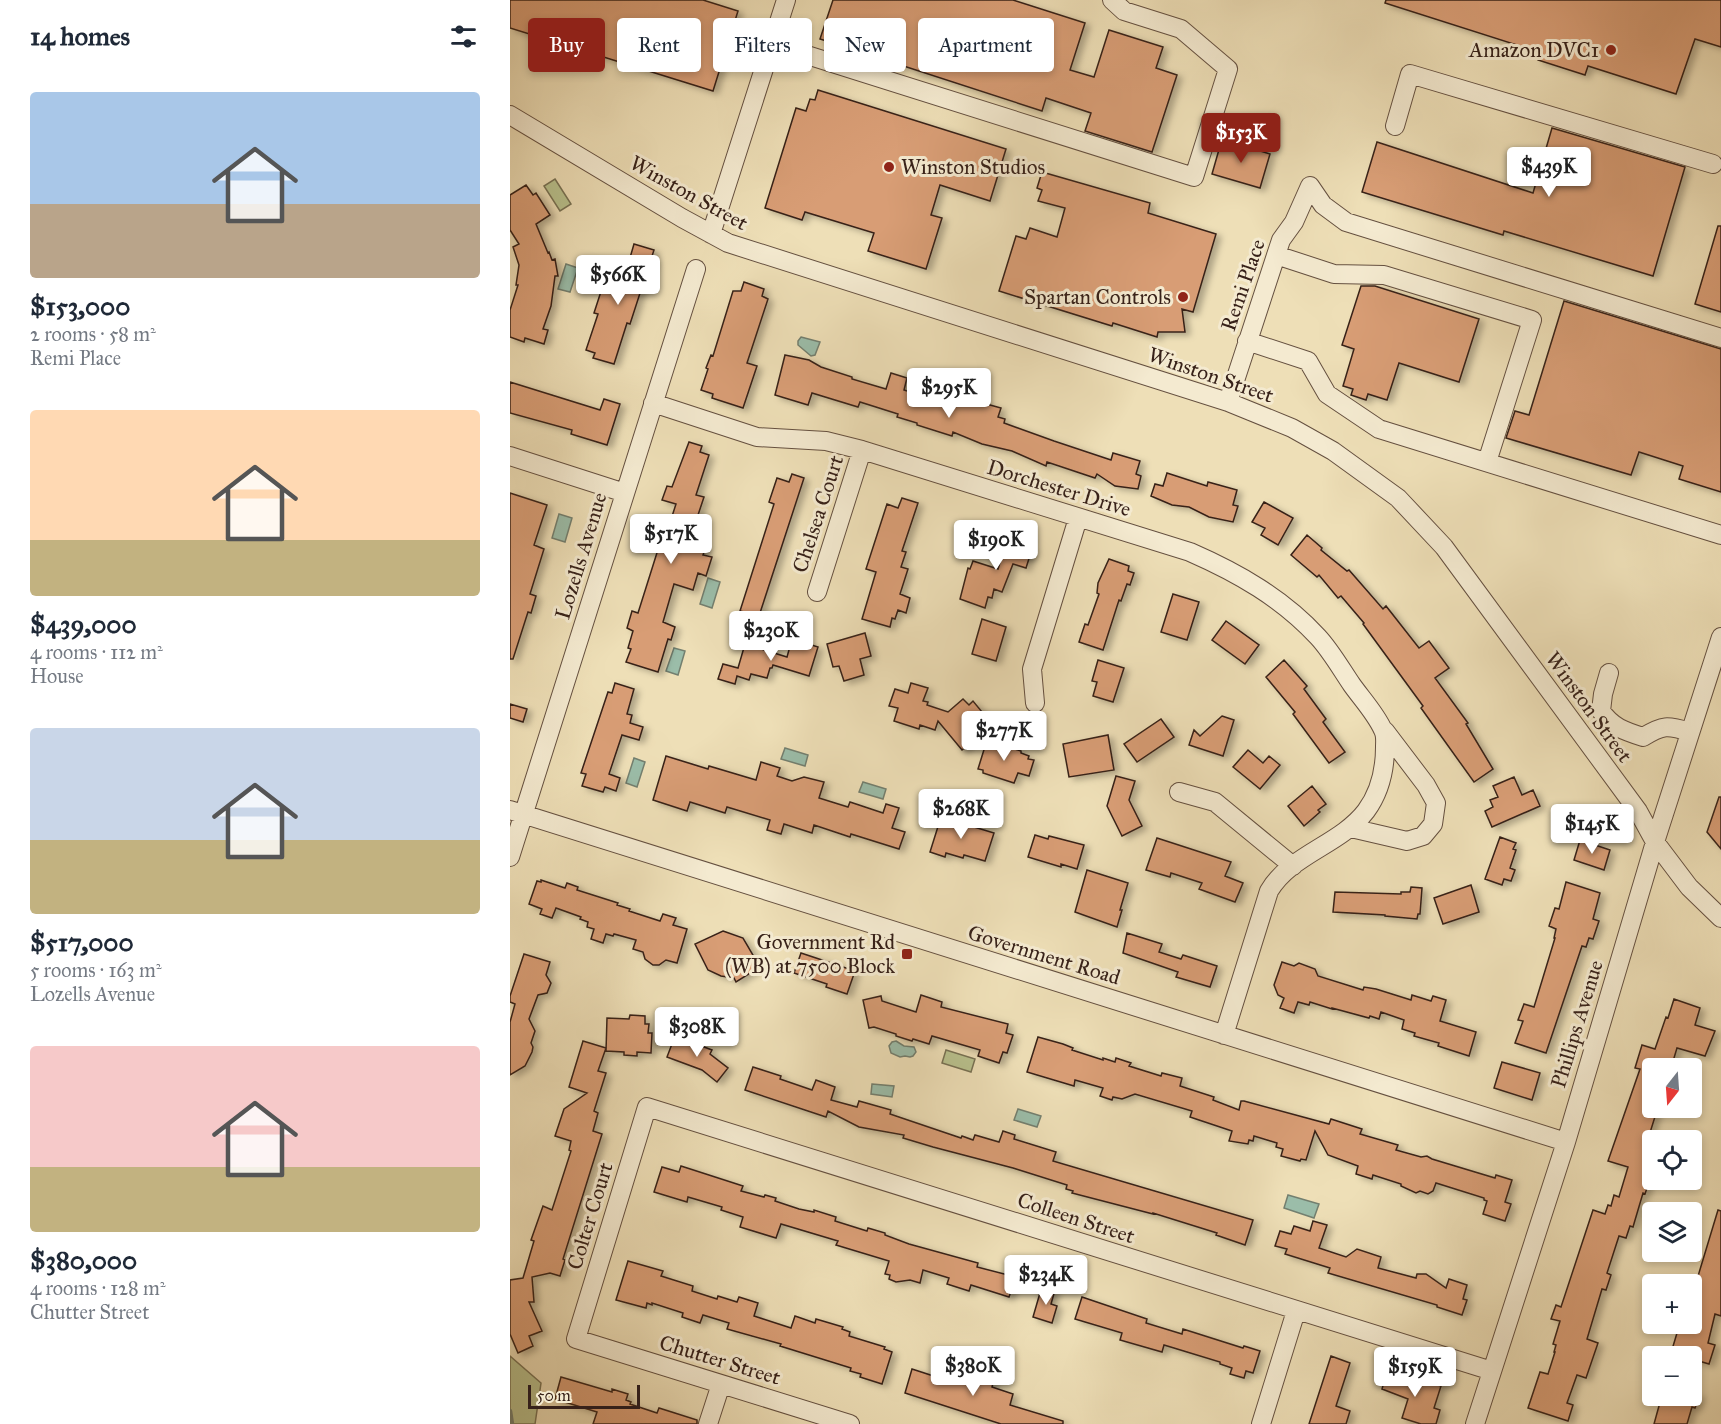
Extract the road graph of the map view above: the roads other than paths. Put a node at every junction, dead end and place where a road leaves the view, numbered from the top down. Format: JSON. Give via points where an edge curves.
{"nodes":[{"id":1,"x":786,"y":0,"type":"edge"},
{"id":2,"x":1113,"y":0,"type":"edge"},
{"id":3,"x":780,"y":18,"type":"edge"},
{"id":4,"x":812,"y":57,"type":"edge"},
{"id":5,"x":763,"y":72,"type":"edge"},
{"id":6,"x":510,"y":115,"type":"edge"},
{"id":7,"x":1395,"y":126,"type":"dead end"},
{"id":8,"x":1713,"y":164,"type":"dead end"},
{"id":9,"x":711,"y":234,"type":"junction"},
{"id":10,"x":1276,"y":255,"type":"junction"},
{"id":11,"x":696,"y":269,"type":"dead end"},
{"id":12,"x":1721,"y":338,"type":"edge"},
{"id":13,"x":1247,"y":341,"type":"junction"},
{"id":14,"x":1228,"y":402,"type":"junction"},
{"id":15,"x":653,"y":403,"type":"junction"},
{"id":16,"x":862,"y":450,"type":"junction"},
{"id":17,"x":510,"y":456,"type":"edge"},
{"id":18,"x":1487,"y":462,"type":"junction"},
{"id":19,"x":625,"y":493,"type":"junction"},
{"id":20,"x":1078,"y":518,"type":"junction"},
{"id":21,"x":1721,"y":535,"type":"edge"},
{"id":22,"x":817,"y":592,"type":"dead end"},
{"id":23,"x":1721,"y":637,"type":"edge"},
{"id":24,"x":1609,"y":673,"type":"dead end"},
{"id":25,"x":1035,"y":704,"type":"dead end"},
{"id":26,"x":1384,"y":731,"type":"junction"},
{"id":27,"x":1690,"y":732,"type":"junction"},
{"id":28,"x":1179,"y":792,"type":"dead end"},
{"id":29,"x":517,"y":812,"type":"edge"},
{"id":30,"x":1352,"y":828,"type":"junction"},
{"id":31,"x":1655,"y":842,"type":"junction"},
{"id":32,"x":510,"y":857,"type":"edge"},
{"id":33,"x":1293,"y":866,"type":"junction"},
{"id":34,"x":1721,"y":918,"type":"edge"},
{"id":35,"x":1224,"y":1035,"type":"junction"},
{"id":36,"x":647,"y":1107,"type":"joint"},
{"id":37,"x":1566,"y":1142,"type":"junction"},
{"id":38,"x":1296,"y":1311,"type":"junction"},
{"id":39,"x":576,"y":1339,"type":"joint"},
{"id":40,"x":1491,"y":1371,"type":"junction"},
{"id":41,"x":721,"y":1384,"type":"junction"},
{"id":42,"x":708,"y":1424,"type":"edge"},
{"id":43,"x":850,"y":1424,"type":"edge"},
{"id":44,"x":1261,"y":1424,"type":"edge"},
{"id":45,"x":1475,"y":1424,"type":"edge"}],
"edges":[{"from":1,"to":3,"type":"street"},
{"from":2,"to":4,"type":"street","via":[[1124,11],[1181,29],[1228,69],[1194,177]]},
{"from":5,"to":9,"type":"street"},
{"from":6,"to":9,"type":"street","name":"Winston Street"},
{"from":7,"to":8,"type":"street","via":[[1410,74]]},
{"from":9,"to":14,"type":"street","name":"Winston Street","via":[[754,253]]},
{"from":10,"to":12,"type":"street","name":"Remi Place","via":[[1310,186],[1323,205],[1346,222]]},
{"from":10,"to":13,"type":"street","name":"Remi Place"},
{"from":10,"to":18,"type":"street","via":[[1334,273],[1384,274],[1532,320]]},
{"from":11,"to":15,"type":"street","name":"Lozells Avenue"},
{"from":13,"to":14,"type":"street","name":"Remi Place"},
{"from":13,"to":18,"type":"street","via":[[1308,361],[1327,394],[1379,429]]},
{"from":14,"to":31,"type":"street","name":"Winston Street","via":[[1292,428],[1333,451],[1398,498],[1444,547],[1638,811]]},
{"from":15,"to":16,"type":"street","name":"Dorchester Drive","via":[[757,437],[826,441]]},
{"from":15,"to":19,"type":"street","name":"Lozells Avenue"},
{"from":16,"to":20,"type":"street","name":"Dorchester Drive"},
{"from":16,"to":22,"type":"street","name":"Chelsea Court"},
{"from":17,"to":19,"type":"street"},
{"from":18,"to":21,"type":"street"},
{"from":19,"to":29,"type":"street","name":"Lozells Avenue"},
{"from":20,"to":25,"type":"street","via":[[1032,669]]},
{"from":20,"to":26,"type":"street","name":"Dorchester Drive","via":[[1190,552],[1230,569],[1265,591],[1319,638]]},
{"from":23,"to":27,"type":"street","name":"Phillips Avenue"},
{"from":24,"to":27,"type":"street","via":[[1601,711],[1609,722],[1643,737],[1668,725]]},
{"from":26,"to":30,"type":"street","via":[[1385,764],[1378,790]]},
{"from":26,"to":30,"type":"street","name":"Dorchester Drive","via":[[1436,803],[1433,824],[1423,836],[1407,841]]},
{"from":27,"to":31,"type":"street","name":"Phillips Avenue"},
{"from":28,"to":33,"type":"street","via":[[1215,802]]},
{"from":29,"to":32,"type":"street","name":"Lozells Avenue"},
{"from":29,"to":35,"type":"street","name":"Government Road"},
{"from":30,"to":33,"type":"street"},
{"from":31,"to":34,"type":"street","name":"Winston Street","via":[[1689,888]]},
{"from":31,"to":37,"type":"street","name":"Phillips Avenue"},
{"from":33,"to":35,"type":"street","via":[[1269,891]]},
{"from":35,"to":37,"type":"street","name":"Government Road"},
{"from":36,"to":38,"type":"street","name":"Colleen Street"},
{"from":36,"to":39,"type":"street","name":"Colter Court"},
{"from":37,"to":40,"type":"street","name":"Phillips Avenue"},
{"from":38,"to":40,"type":"street","name":"Colleen Street"},
{"from":38,"to":44,"type":"street"},
{"from":39,"to":41,"type":"street","name":"Chutter Street"},
{"from":40,"to":45,"type":"street","name":"Phillips Avenue"},
{"from":41,"to":42,"type":"street"},
{"from":41,"to":43,"type":"street","name":"Chutter Street"}]}
